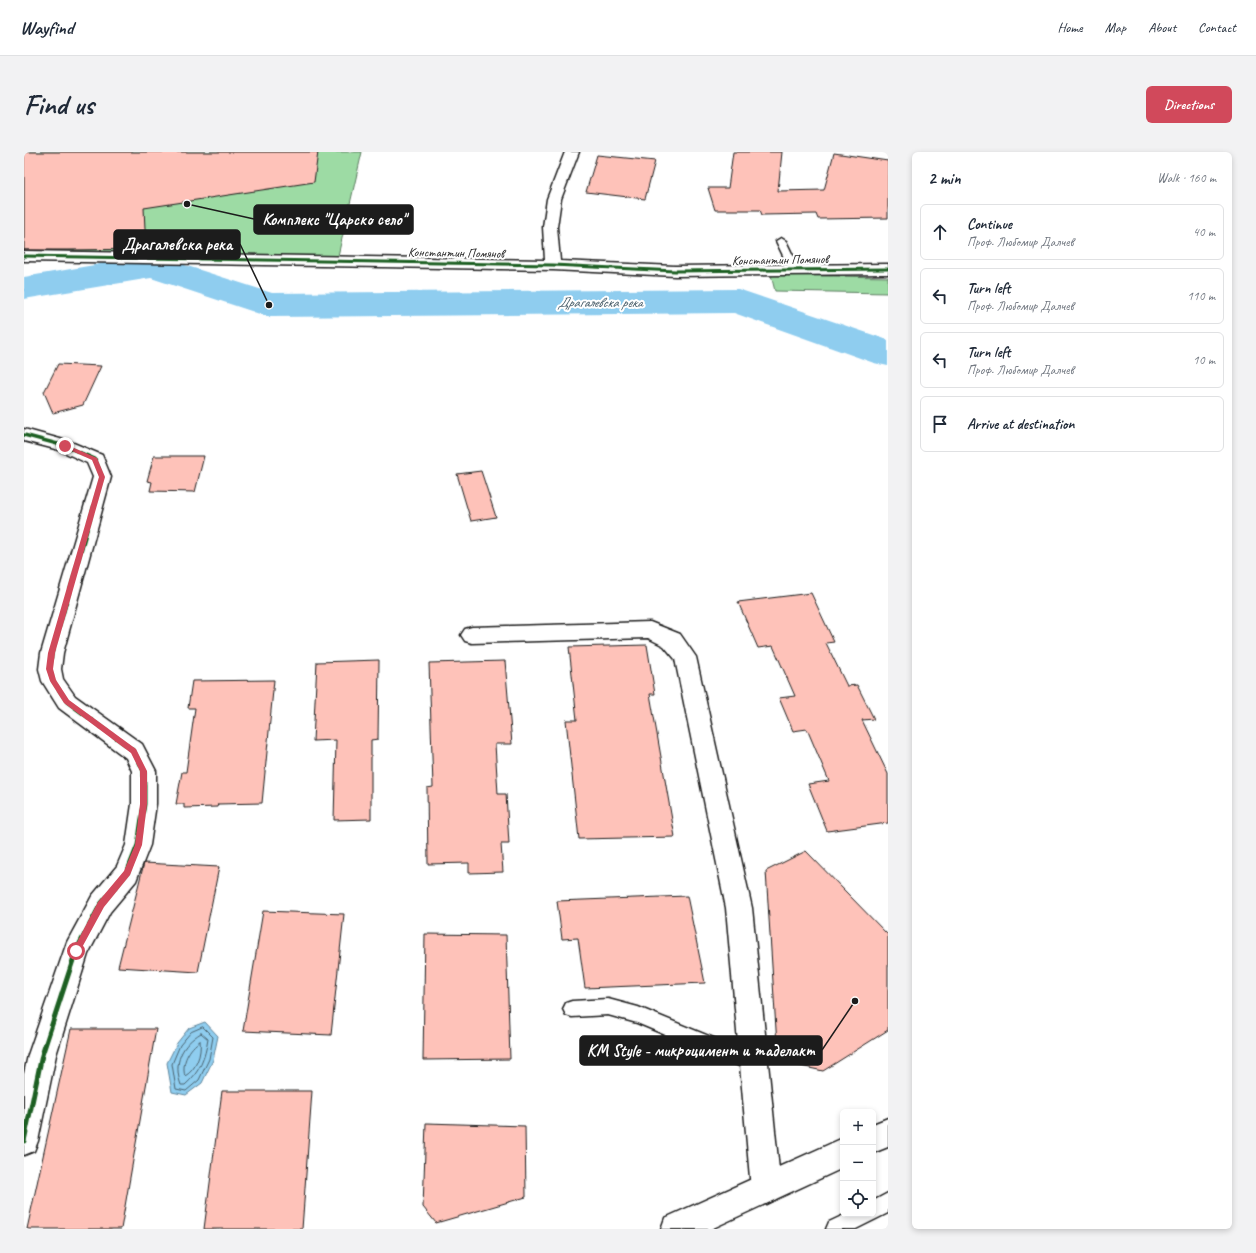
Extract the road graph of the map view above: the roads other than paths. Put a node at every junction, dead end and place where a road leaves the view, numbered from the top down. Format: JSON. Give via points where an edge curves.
{"nodes":[{"id":1,"x":572,"y":152,"type":"edge"},
{"id":2,"x":781,"y":241,"type":"dead end"},
{"id":3,"x":24,"y":256,"type":"edge"},
{"id":4,"x":552,"y":265,"type":"junction"},
{"id":5,"x":888,"y":269,"type":"edge"},
{"id":6,"x":795,"y":270,"type":"junction"},
{"id":7,"x":24,"y":436,"type":"edge"},
{"id":8,"x":472,"y":635,"type":"dead end"},
{"id":9,"x":572,"y":1009,"type":"dead end"},
{"id":10,"x":754,"y":1063,"type":"junction"},
{"id":11,"x":888,"y":1132,"type":"edge"},
{"id":12,"x":876,"y":1138,"type":"edge"},
{"id":13,"x":24,"y":1141,"type":"edge"},
{"id":14,"x":840,"y":1154,"type":"edge"},
{"id":15,"x":766,"y":1189,"type":"junction"},
{"id":16,"x":888,"y":1203,"type":"edge"},
{"id":17,"x":876,"y":1209,"type":"edge"},
{"id":18,"x":860,"y":1217,"type":"edge"},
{"id":19,"x":691,"y":1226,"type":"edge"},
{"id":20,"x":836,"y":1229,"type":"edge"}],
"edges":[{"from":1,"to":4,"type":"street","via":[[554,199],[550,227]]},
{"from":2,"to":6,"type":"lane"},
{"from":3,"to":4,"type":"street","name":"Константин Помянов"},
{"from":4,"to":6,"type":"street","name":"Константин Помянов","via":[[675,271]]},
{"from":5,"to":6,"type":"street","name":"Константин Помянов"},
{"from":7,"to":13,"type":"street","via":[[65,446],[95,459],[102,477],[52,653],[50,669],[53,681],[67,702],[134,751],[144,771],[144,804],[138,845],[127,873],[101,904],[76,951],[42,1055]]},
{"from":8,"to":10,"type":"street","via":[[650,630],[672,640],[685,657],[739,908]]},
{"from":9,"to":10,"type":"lane","via":[[608,1008],[638,1014],[679,1034]]},
{"from":10,"to":15,"type":"street"},
{"from":11,"to":12,"type":"street"},
{"from":14,"to":15,"type":"street"},
{"from":15,"to":19,"type":"street"},
{"from":16,"to":17,"type":"lane"},
{"from":18,"to":20,"type":"lane"}]}
